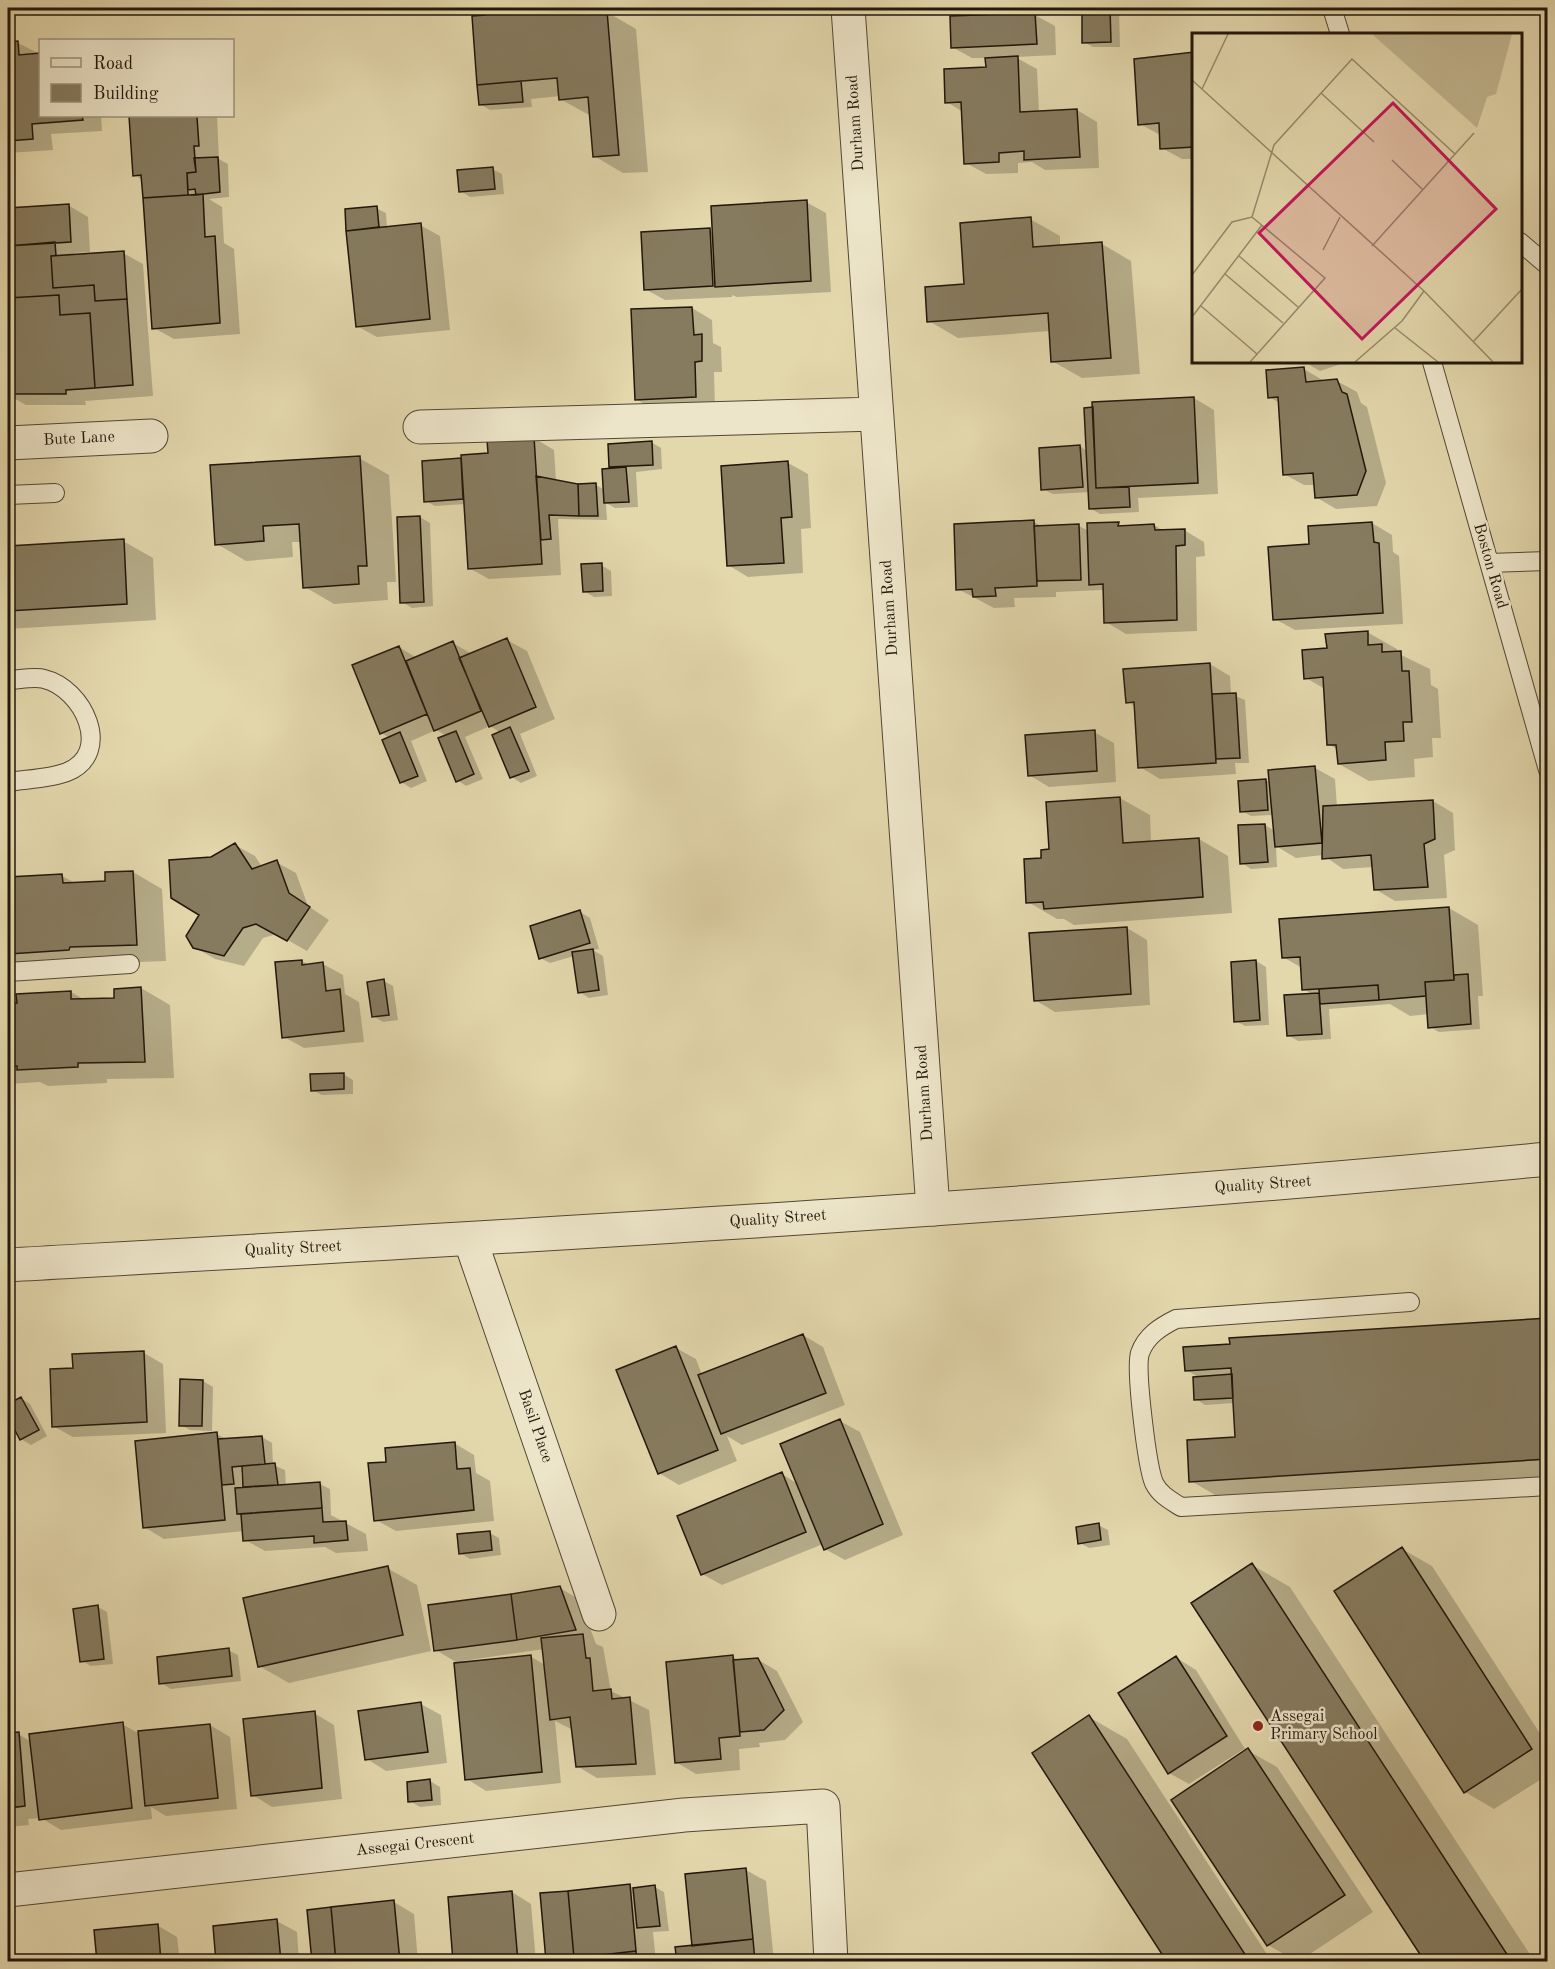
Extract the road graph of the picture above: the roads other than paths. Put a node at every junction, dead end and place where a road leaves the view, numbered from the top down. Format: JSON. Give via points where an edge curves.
{"nodes":[{"id":1,"x":848,"y":8,"type":"edge"},
{"id":2,"x":1332,"y":8,"type":"edge"},
{"id":3,"x":1340,"y":33,"type":"edge"},
{"id":4,"x":1522,"y":243,"type":"edge"},
{"id":5,"x":1548,"y":266,"type":"edge"},
{"id":6,"x":1432,"y":363,"type":"edge"},
{"id":7,"x":876,"y":414,"type":"junction"},
{"id":8,"x":420,"y":427,"type":"dead end"},
{"id":9,"x":151,"y":436,"type":"dead end"},
{"id":10,"x":8,"y":443,"type":"edge"},
{"id":11,"x":55,"y":493,"type":"dead end"},
{"id":12,"x":8,"y":495,"type":"edge"},
{"id":13,"x":1548,"y":561,"type":"edge"},
{"id":14,"x":1489,"y":563,"type":"junction"},
{"id":15,"x":8,"y":680,"type":"edge"},
{"id":16,"x":1548,"y":770,"type":"edge"},
{"id":17,"x":8,"y":782,"type":"edge"},
{"id":18,"x":130,"y":964,"type":"dead end"},
{"id":19,"x":8,"y":972,"type":"edge"},
{"id":20,"x":1548,"y":1159,"type":"edge"},
{"id":21,"x":933,"y":1209,"type":"junction"},
{"id":22,"x":470,"y":1239,"type":"junction"},
{"id":23,"x":8,"y":1265,"type":"edge"},
{"id":24,"x":1410,"y":1302,"type":"dead end"},
{"id":25,"x":1548,"y":1486,"type":"edge"},
{"id":26,"x":599,"y":1614,"type":"dead end"},
{"id":27,"x":8,"y":1890,"type":"edge"},
{"id":28,"x":831,"y":1962,"type":"edge"}],
"edges":[{"from":1,"to":7,"type":"street","name":"Durham Road"},
{"from":2,"to":3,"type":"lane"},
{"from":4,"to":5,"type":"lane"},
{"from":6,"to":14,"type":"lane","name":"Boston Road"},
{"from":7,"to":8,"type":"street"},
{"from":7,"to":21,"type":"street","name":"Durham Road"},
{"from":9,"to":10,"type":"street","name":"Bute Lane"},
{"from":11,"to":12,"type":"lane"},
{"from":13,"to":14,"type":"lane"},
{"from":14,"to":16,"type":"lane","name":"Boston Road"},
{"from":15,"to":17,"type":"lane","via":[[44,679],[63,688],[76,699],[86,716],[92,738],[86,756],[68,772]]},
{"from":18,"to":19,"type":"lane"},
{"from":20,"to":21,"type":"street","name":"Quality Street"},
{"from":21,"to":22,"type":"street","name":"Quality Street"},
{"from":22,"to":23,"type":"street","name":"Quality Street"},
{"from":22,"to":26,"type":"street","name":"Basil Place"},
{"from":24,"to":25,"type":"lane","via":[[1176,1319],[1158,1328],[1139,1356],[1146,1448],[1154,1482],[1164,1498],[1181,1507]]},
{"from":27,"to":28,"type":"street","name":"Assegai Crescent","via":[[684,1815],[823,1806]]}]}
